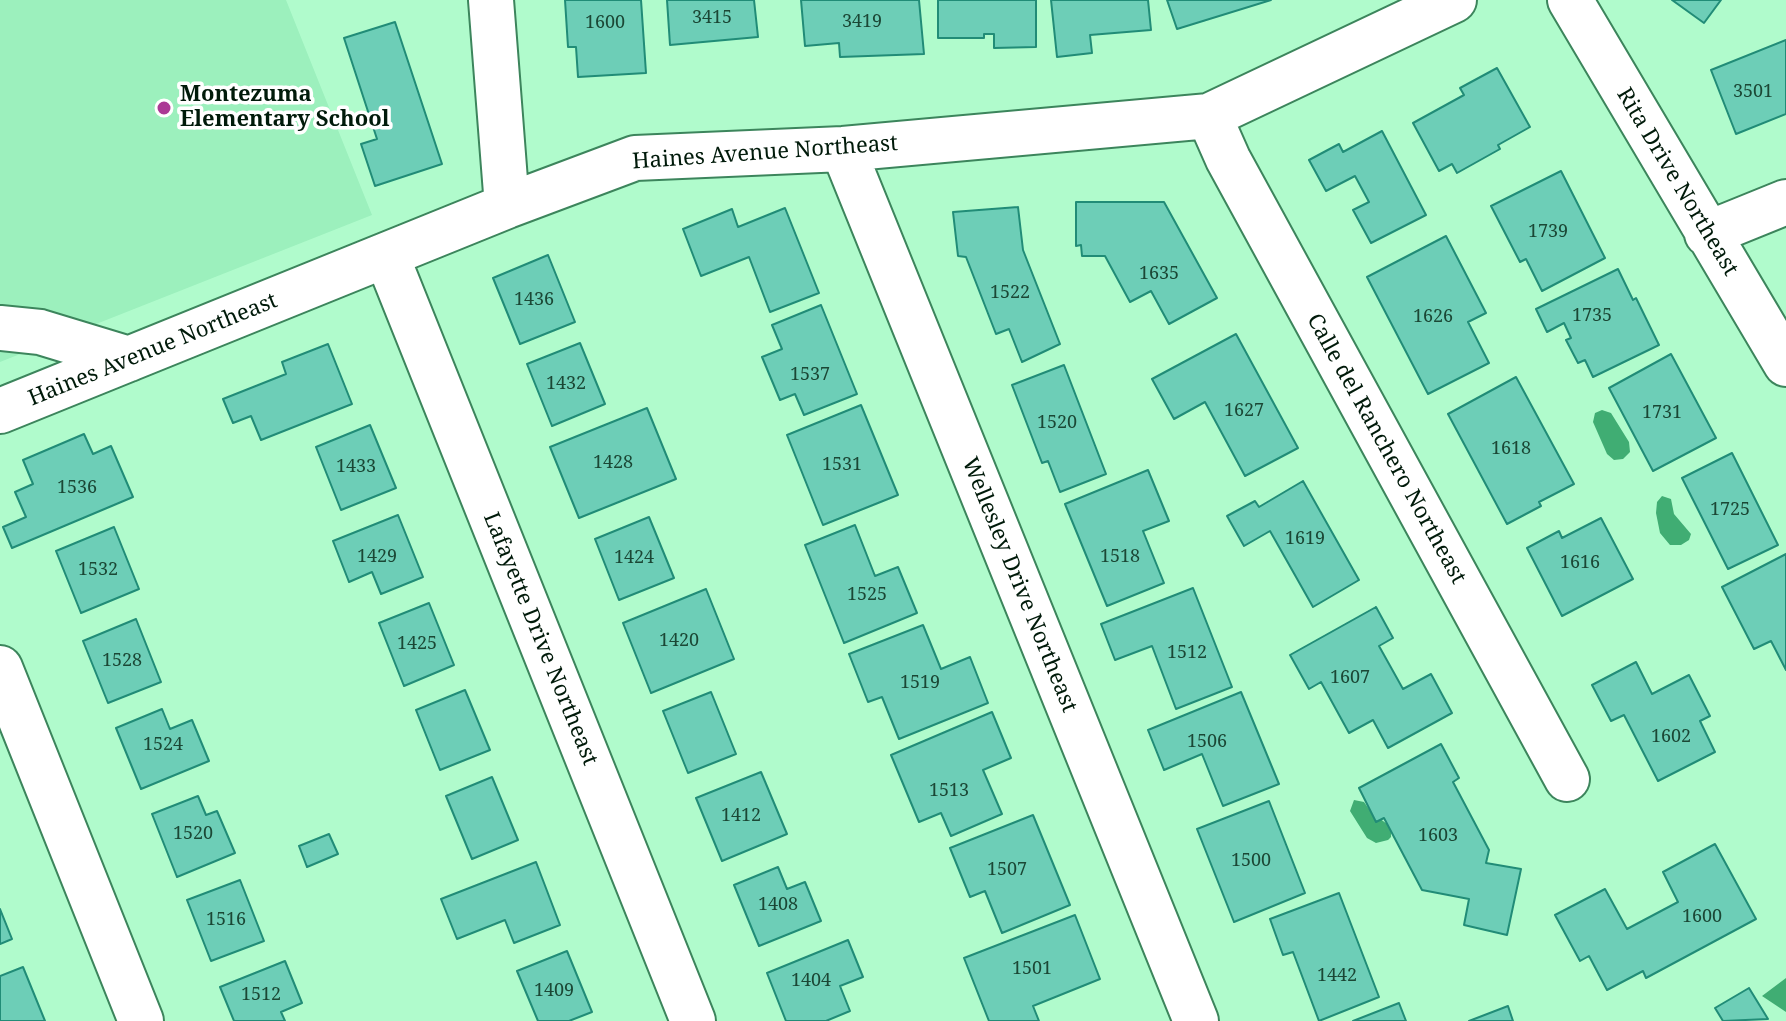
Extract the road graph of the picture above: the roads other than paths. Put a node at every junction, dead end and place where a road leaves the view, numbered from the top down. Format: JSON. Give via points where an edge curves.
{"nodes":[{"id":1,"x":491,"y":0,"type":"edge"},
{"id":2,"x":1454,"y":0,"type":"edge"},
{"id":3,"x":1570,"y":0,"type":"edge"},
{"id":4,"x":1209,"y":116,"type":"junction"},
{"id":5,"x":843,"y":149,"type":"junction"},
{"id":6,"x":1786,"y":202,"type":"edge"},
{"id":7,"x":507,"y":206,"type":"junction"},
{"id":8,"x":1707,"y":234,"type":"junction"},
{"id":9,"x":387,"y":257,"type":"junction"},
{"id":10,"x":0,"y":328,"type":"edge"},
{"id":11,"x":45,"y":333,"type":"junction"},
{"id":12,"x":0,"y":353,"type":"edge"},
{"id":13,"x":129,"y":359,"type":"junction"},
{"id":14,"x":1786,"y":364,"type":"edge"},
{"id":15,"x":0,"y":411,"type":"edge"},
{"id":16,"x":0,"y":668,"type":"edge"},
{"id":17,"x":1567,"y":779,"type":"dead end"},
{"id":18,"x":141,"y":1021,"type":"edge"},
{"id":19,"x":693,"y":1021,"type":"edge"},
{"id":20,"x":1196,"y":1021,"type":"edge"}],
"edges":[{"from":1,"to":7,"type":"street"},
{"from":2,"to":4,"type":"street","name":"Haines Avenue Northeast"},
{"from":3,"to":8,"type":"street","name":"Rita Drive Northeast"},
{"from":4,"to":5,"type":"street","name":"Haines Avenue Northeast"},
{"from":4,"to":17,"type":"street","name":"Calle del Ranchero Northeast","via":[[1235,173]]},
{"from":5,"to":7,"type":"street","name":"Haines Avenue Northeast","via":[[635,158]]},
{"from":5,"to":20,"type":"street","name":"Wellesley Drive Northeast"},
{"from":6,"to":8,"type":"street"},
{"from":7,"to":9,"type":"street","name":"Haines Avenue Northeast"},
{"from":8,"to":14,"type":"street","name":"Rita Drive Northeast"},
{"from":9,"to":13,"type":"street","name":"Haines Avenue Northeast"},
{"from":9,"to":19,"type":"street","name":"Lafayette Drive Northeast"},
{"from":10,"to":11,"type":"street"},
{"from":11,"to":12,"type":"street"},
{"from":11,"to":13,"type":"street"},
{"from":13,"to":15,"type":"street","name":"Haines Avenue Northeast"},
{"from":16,"to":18,"type":"street"}]}
